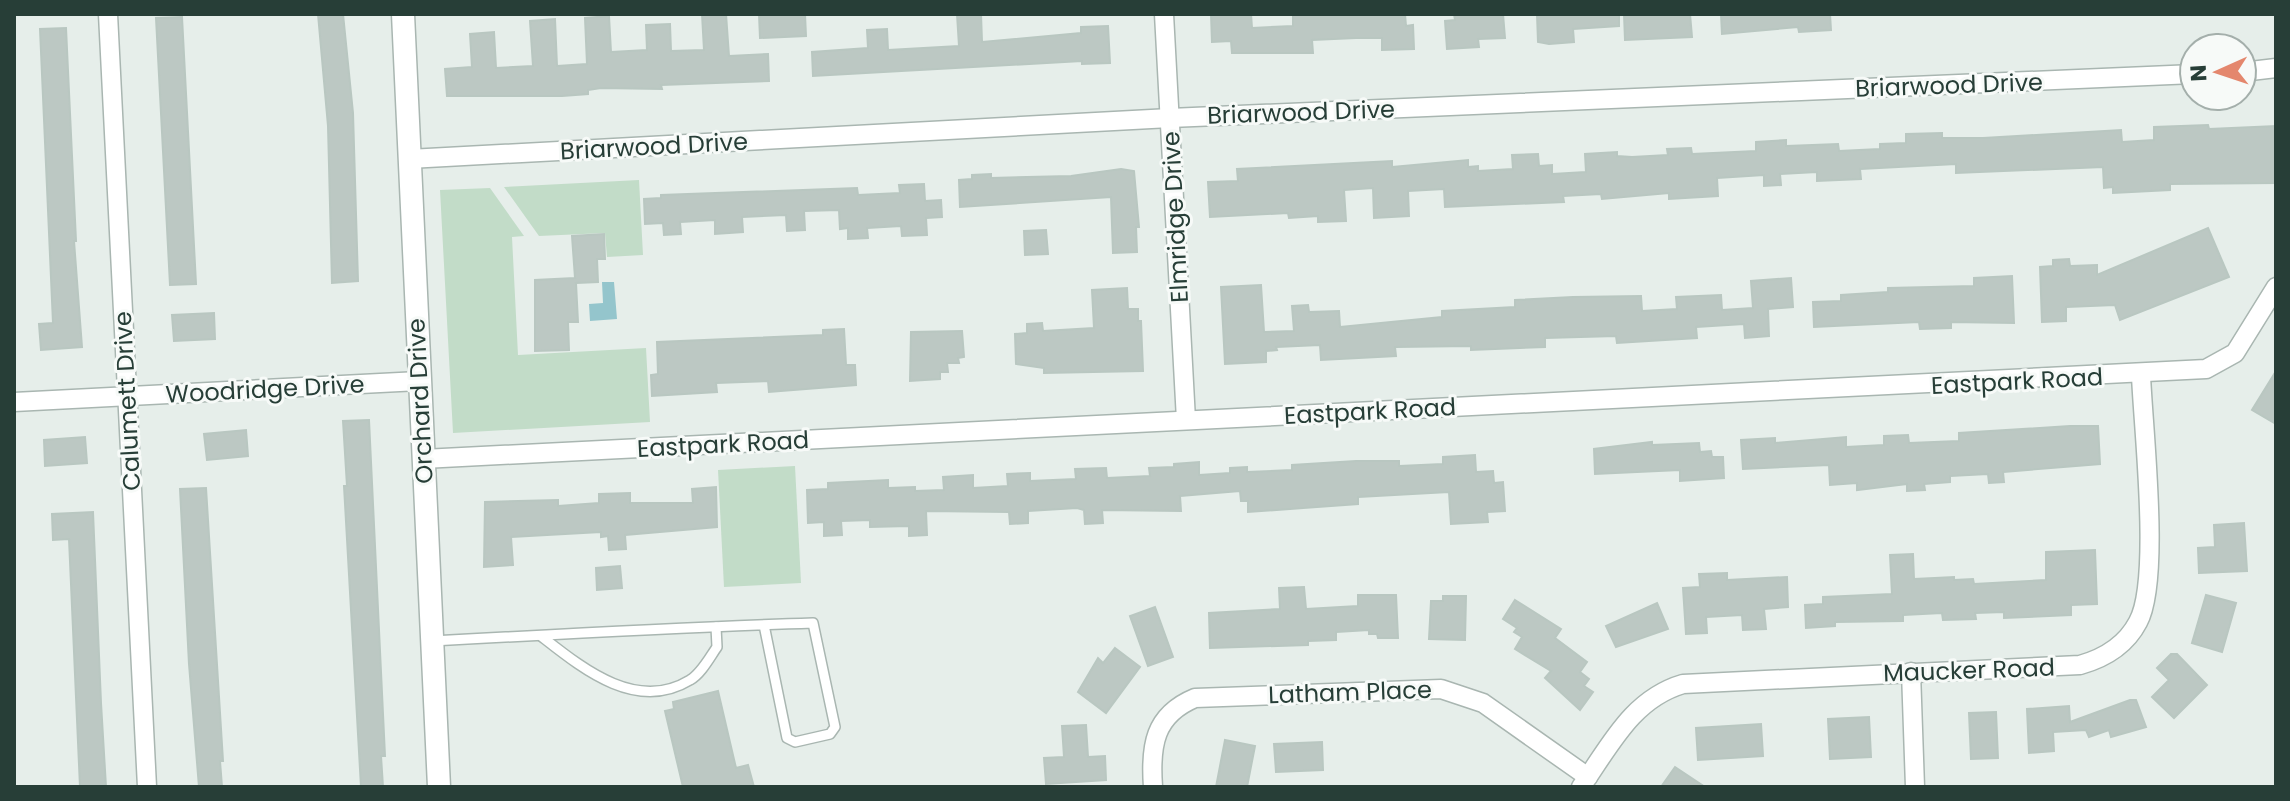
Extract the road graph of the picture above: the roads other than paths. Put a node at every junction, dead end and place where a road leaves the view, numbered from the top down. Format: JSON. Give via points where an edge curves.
{"nodes":[{"id":1,"x":108,"y":14,"type":"edge"},
{"id":2,"x":403,"y":14,"type":"edge"},
{"id":3,"x":1164,"y":14,"type":"edge"},
{"id":4,"x":2178,"y":75,"type":"edge"},
{"id":5,"x":1170,"y":118,"type":"junction"},
{"id":6,"x":409,"y":159,"type":"junction"},
{"id":7,"x":2276,"y":287,"type":"edge"},
{"id":8,"x":2141,"y":375,"type":"junction"},
{"id":9,"x":419,"y":381,"type":"junction"},
{"id":10,"x":127,"y":395,"type":"junction"},
{"id":11,"x":14,"y":402,"type":"edge"},
{"id":12,"x":1186,"y":420,"type":"junction"},
{"id":13,"x":423,"y":459,"type":"junction"},
{"id":14,"x":764,"y":625,"type":"junction"},
{"id":15,"x":716,"y":627,"type":"junction"},
{"id":16,"x":541,"y":636,"type":"junction"},
{"id":17,"x":432,"y":641,"type":"junction"},
{"id":18,"x":1911,"y":672,"type":"junction"},
{"id":19,"x":1585,"y":782,"type":"edge"},
{"id":20,"x":147,"y":787,"type":"edge"},
{"id":21,"x":439,"y":787,"type":"edge"},
{"id":22,"x":1153,"y":787,"type":"edge"},
{"id":23,"x":1915,"y":787,"type":"edge"}],
"edges":[{"from":1,"to":10,"type":"street","name":"Calumett Drive"},
{"from":2,"to":6,"type":"street","name":"Orchard Drive"},
{"from":3,"to":5,"type":"street","name":"Elmridge Drive"},
{"from":4,"to":5,"type":"street","name":"Briarwood Drive"},
{"from":5,"to":6,"type":"street","name":"Briarwood Drive"},
{"from":5,"to":12,"type":"street","name":"Elmridge Drive"},
{"from":6,"to":9,"type":"street","name":"Orchard Drive"},
{"from":7,"to":8,"type":"street","name":"Eastpark Road","via":[[2246,338],[2221,363]]},
{"from":8,"to":12,"type":"street","name":"Eastpark Road"},
{"from":8,"to":18,"type":"street","name":"Maucker Road","via":[[2150,582],[2147,602],[2131,633],[2108,654],[2080,665]]},
{"from":9,"to":10,"type":"street","name":"Woodridge Drive"},
{"from":9,"to":13,"type":"street","name":"Orchard Drive"},
{"from":10,"to":11,"type":"street","name":"Woodridge Drive"},
{"from":10,"to":20,"type":"street","name":"Calumett Drive"},
{"from":12,"to":13,"type":"street","name":"Eastpark Road"},
{"from":13,"to":17,"type":"street","name":"Orchard Drive"},
{"from":14,"to":14,"type":"lane","via":[[813,623],[835,727],[830,734],[795,742],[787,738]]},
{"from":14,"to":15,"type":"lane"},
{"from":15,"to":16,"type":"lane"},
{"from":15,"to":16,"type":"lane","via":[[717,647],[692,679],[669,688],[630,691],[603,680]]},
{"from":16,"to":17,"type":"lane"},
{"from":17,"to":21,"type":"street","name":"Orchard Drive"},
{"from":18,"to":19,"type":"street","name":"Maucker Road","via":[[1665,689],[1635,710]]},
{"from":18,"to":23,"type":"street"},
{"from":19,"to":22,"type":"street","name":"Latham Place","via":[[1483,703],[1462,693],[1420,687],[1195,698],[1177,705],[1155,738]]}]}
